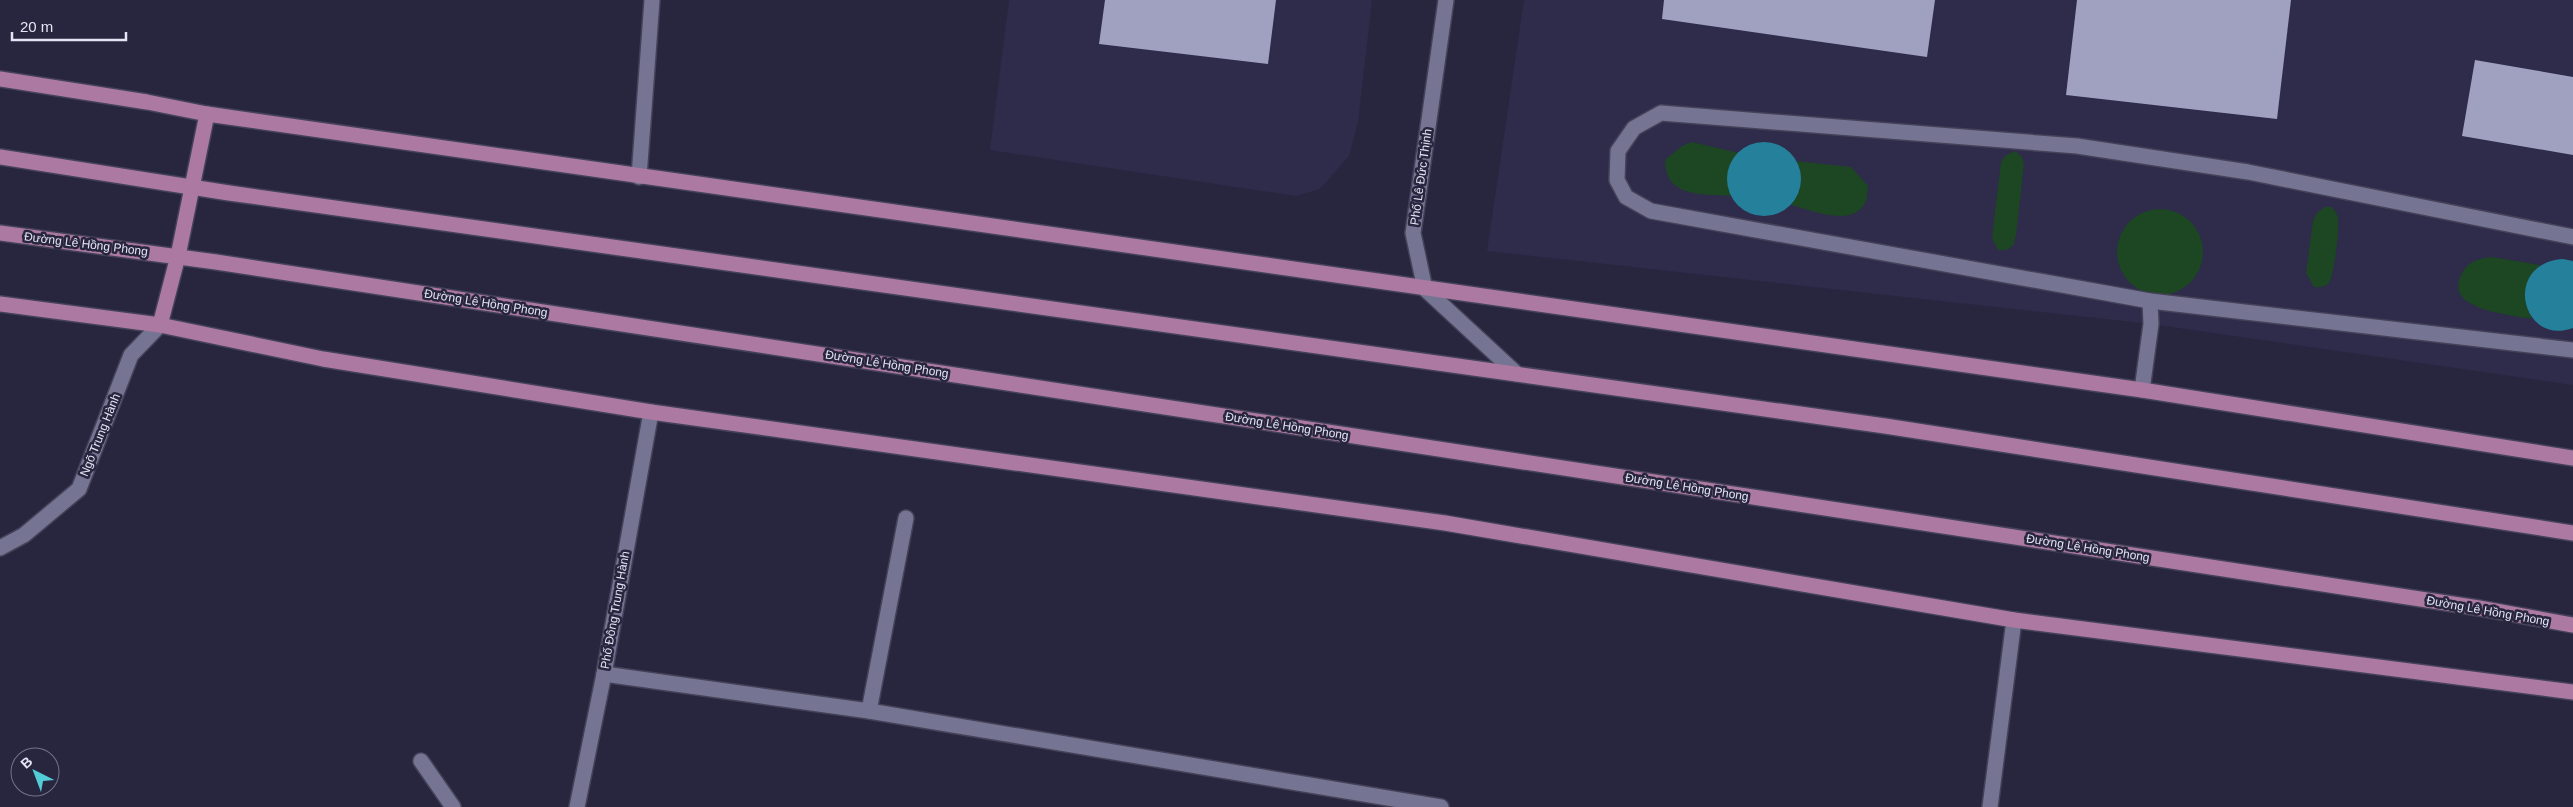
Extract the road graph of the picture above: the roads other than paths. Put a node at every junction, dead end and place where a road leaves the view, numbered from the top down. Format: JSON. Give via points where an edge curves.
{"nodes":[{"id":1,"x":652,"y":0,"type":"edge"},
{"id":2,"x":1446,"y":0,"type":"edge"},
{"id":3,"x":0,"y":79,"type":"edge"},
{"id":4,"x":207,"y":114,"type":"junction"},
{"id":5,"x":0,"y":157,"type":"edge"},
{"id":6,"x":639,"y":177,"type":"junction"},
{"id":7,"x":192,"y":187,"type":"junction"},
{"id":8,"x":0,"y":233,"type":"edge"},
{"id":9,"x":2573,"y":237,"type":"edge"},
{"id":10,"x":178,"y":256,"type":"junction"},
{"id":11,"x":1425,"y":289,"type":"junction"},
{"id":12,"x":2150,"y":301,"type":"junction"},
{"id":13,"x":0,"y":304,"type":"edge"},
{"id":14,"x":160,"y":326,"type":"junction"},
{"id":15,"x":2573,"y":350,"type":"edge"},
{"id":16,"x":1517,"y":374,"type":"junction"},
{"id":17,"x":2142,"y":390,"type":"junction"},
{"id":18,"x":651,"y":412,"type":"junction"},
{"id":19,"x":2573,"y":458,"type":"edge"},
{"id":20,"x":906,"y":518,"type":"dead end"},
{"id":21,"x":2573,"y":533,"type":"edge"},
{"id":22,"x":0,"y":548,"type":"edge"},
{"id":23,"x":2014,"y":620,"type":"junction"},
{"id":24,"x":2573,"y":625,"type":"edge"},
{"id":25,"x":604,"y":674,"type":"junction"},
{"id":26,"x":2573,"y":692,"type":"edge"},
{"id":27,"x":870,"y":712,"type":"junction"},
{"id":28,"x":421,"y":761,"type":"dead end"},
{"id":29,"x":453,"y":807,"type":"edge"},
{"id":30,"x":577,"y":807,"type":"edge"},
{"id":31,"x":1441,"y":807,"type":"edge"},
{"id":32,"x":1990,"y":807,"type":"edge"}],
"edges":[{"from":1,"to":6,"type":"street"},
{"from":2,"to":11,"type":"street","name":"Phố Lê Đức Thịnh","via":[[1413,233]]},
{"from":3,"to":4,"type":"main road"},
{"from":4,"to":6,"type":"main road"},
{"from":4,"to":7,"type":"main road"},
{"from":5,"to":7,"type":"main road"},
{"from":6,"to":11,"type":"main road"},
{"from":7,"to":10,"type":"main road"},
{"from":7,"to":16,"type":"main road"},
{"from":8,"to":10,"type":"main road","name":"Đường Lê Hồng Phong"},
{"from":9,"to":12,"type":"street","via":[[2248,172],[2077,146],[1661,113],[1634,128],[1618,151],[1617,180],[1626,197],[1651,211]]},
{"from":10,"to":14,"type":"main road"},
{"from":10,"to":24,"type":"main road","name":"Đường Lê Hồng Phong"},
{"from":11,"to":16,"type":"street"},
{"from":11,"to":17,"type":"main road"},
{"from":12,"to":15,"type":"street"},
{"from":12,"to":17,"type":"street","via":[[2151,324]]},
{"from":13,"to":14,"type":"main road"},
{"from":14,"to":18,"type":"main road","via":[[323,359]]},
{"from":14,"to":22,"type":"street","name":"Ngõ Trung Hành","via":[[131,355],[78,489],[24,535]]},
{"from":16,"to":21,"type":"main road","via":[[1885,426]]},
{"from":17,"to":19,"type":"main road"},
{"from":18,"to":23,"type":"main road","via":[[1445,523]]},
{"from":18,"to":25,"type":"street","name":"Phố Đông Trung Hành"},
{"from":20,"to":27,"type":"street"},
{"from":23,"to":26,"type":"main road"},
{"from":23,"to":32,"type":"street"},
{"from":25,"to":27,"type":"street"},
{"from":25,"to":30,"type":"street","name":"Phố Đông Trung Hành"},
{"from":27,"to":31,"type":"street"},
{"from":28,"to":29,"type":"street"}]}
